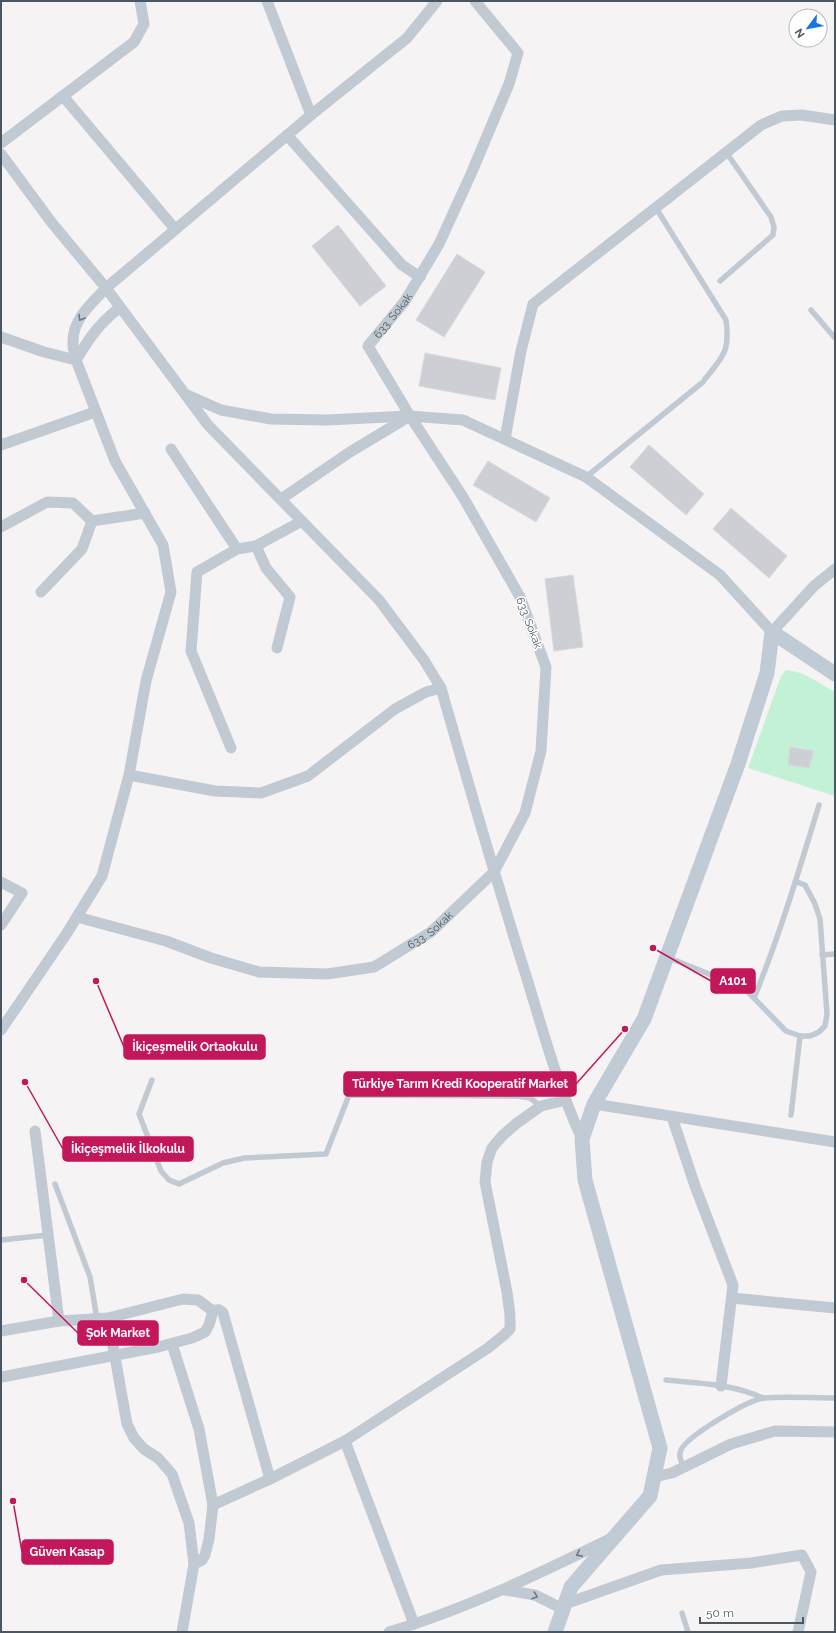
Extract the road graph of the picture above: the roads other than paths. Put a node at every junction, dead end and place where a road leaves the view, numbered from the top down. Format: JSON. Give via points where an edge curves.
{"nodes":[{"id":1,"x":140,"y":1,"type":"edge"},
{"id":2,"x":267,"y":1,"type":"edge"},
{"id":3,"x":437,"y":1,"type":"edge"},
{"id":4,"x":474,"y":1,"type":"edge"},
{"id":5,"x":63,"y":96,"type":"junction"},
{"id":6,"x":311,"y":115,"type":"junction"},
{"id":7,"x":835,"y":120,"type":"edge"},
{"id":8,"x":287,"y":135,"type":"junction"},
{"id":9,"x":1,"y":144,"type":"edge"},
{"id":10,"x":726,"y":152,"type":"junction"},
{"id":11,"x":1,"y":154,"type":"edge"},
{"id":12,"x":656,"y":208,"type":"junction"},
{"id":13,"x":176,"y":229,"type":"junction"},
{"id":14,"x":420,"y":276,"type":"junction"},
{"id":15,"x":720,"y":282,"type":"dead end"},
{"id":16,"x":106,"y":288,"type":"junction"},
{"id":17,"x":119,"y":308,"type":"junction"},
{"id":18,"x":811,"y":310,"type":"dead end"},
{"id":19,"x":1,"y":337,"type":"edge"},
{"id":20,"x":835,"y":338,"type":"edge"},
{"id":21,"x":76,"y":360,"type":"junction"},
{"id":22,"x":184,"y":393,"type":"junction"},
{"id":23,"x":95,"y":412,"type":"junction"},
{"id":24,"x":410,"y":416,"type":"junction"},
{"id":25,"x":506,"y":440,"type":"junction"},
{"id":26,"x":1,"y":445,"type":"edge"},
{"id":27,"x":171,"y":449,"type":"dead end"},
{"id":28,"x":586,"y":477,"type":"junction"},
{"id":29,"x":281,"y":499,"type":"junction"},
{"id":30,"x":145,"y":513,"type":"junction"},
{"id":31,"x":92,"y":521,"type":"junction"},
{"id":32,"x":302,"y":521,"type":"junction"},
{"id":33,"x":1,"y":527,"type":"edge"},
{"id":34,"x":256,"y":546,"type":"junction"},
{"id":35,"x":237,"y":549,"type":"junction"},
{"id":36,"x":835,"y":569,"type":"edge"},
{"id":37,"x":41,"y":592,"type":"dead end"},
{"id":38,"x":772,"y":632,"type":"junction"},
{"id":39,"x":278,"y":648,"type":"dead end"},
{"id":40,"x":835,"y":674,"type":"edge"},
{"id":41,"x":441,"y":688,"type":"junction"},
{"id":42,"x":231,"y":748,"type":"dead end"},
{"id":43,"x":129,"y":775,"type":"junction"},
{"id":44,"x":819,"y":805,"type":"dead end"},
{"id":45,"x":494,"y":872,"type":"junction"},
{"id":46,"x":1,"y":882,"type":"edge"},
{"id":47,"x":796,"y":882,"type":"junction"},
{"id":48,"x":77,"y":917,"type":"junction"},
{"id":49,"x":1,"y":925,"type":"edge"},
{"id":50,"x":835,"y":954,"type":"edge"},
{"id":51,"x":822,"y":955,"type":"junction"},
{"id":52,"x":667,"y":957,"type":"junction"},
{"id":53,"x":754,"y":998,"type":"junction"},
{"id":54,"x":1,"y":1030,"type":"edge"},
{"id":55,"x":800,"y":1036,"type":"junction"},
{"id":56,"x":152,"y":1080,"type":"dead end"},
{"id":57,"x":566,"y":1100,"type":"junction"},
{"id":58,"x":594,"y":1104,"type":"junction"},
{"id":59,"x":541,"y":1106,"type":"junction"},
{"id":60,"x":791,"y":1115,"type":"dead end"},
{"id":61,"x":672,"y":1117,"type":"junction"},
{"id":62,"x":35,"y":1131,"type":"dead end"},
{"id":63,"x":582,"y":1139,"type":"junction"},
{"id":64,"x":835,"y":1142,"type":"edge"},
{"id":65,"x":55,"y":1184,"type":"dead end"},
{"id":66,"x":48,"y":1235,"type":"junction"},
{"id":67,"x":1,"y":1240,"type":"edge"},
{"id":68,"x":732,"y":1298,"type":"junction"},
{"id":69,"x":835,"y":1308,"type":"edge"},
{"id":70,"x":213,"y":1312,"type":"junction"},
{"id":71,"x":102,"y":1318,"type":"junction"},
{"id":72,"x":59,"y":1321,"type":"junction"},
{"id":73,"x":1,"y":1331,"type":"edge"},
{"id":74,"x":172,"y":1344,"type":"junction"},
{"id":75,"x":115,"y":1355,"type":"junction"},
{"id":76,"x":1,"y":1375,"type":"edge"},
{"id":77,"x":666,"y":1380,"type":"dead end"},
{"id":78,"x":721,"y":1386,"type":"junction"},
{"id":79,"x":762,"y":1398,"type":"junction"},
{"id":80,"x":835,"y":1398,"type":"edge"},
{"id":81,"x":835,"y":1432,"type":"edge"},
{"id":82,"x":345,"y":1441,"type":"junction"},
{"id":83,"x":684,"y":1467,"type":"junction"},
{"id":84,"x":654,"y":1477,"type":"junction"},
{"id":85,"x":270,"y":1479,"type":"junction"},
{"id":86,"x":213,"y":1505,"type":"junction"},
{"id":87,"x":614,"y":1538,"type":"junction"},
{"id":88,"x":194,"y":1564,"type":"junction"},
{"id":89,"x":505,"y":1590,"type":"junction"},
{"id":90,"x":564,"y":1607,"type":"junction"},
{"id":91,"x":682,"y":1613,"type":"dead end"},
{"id":92,"x":414,"y":1624,"type":"junction"},
{"id":93,"x":182,"y":1632,"type":"edge"},
{"id":94,"x":389,"y":1632,"type":"edge"},
{"id":95,"x":555,"y":1632,"type":"edge"},
{"id":96,"x":688,"y":1632,"type":"edge"},
{"id":97,"x":798,"y":1632,"type":"edge"}],
"edges":[{"from":1,"to":5,"type":"street","via":[[144,24],[134,42]]},
{"from":2,"to":6,"type":"street"},
{"from":3,"to":6,"type":"street","via":[[407,38]]},
{"from":4,"to":14,"type":"street","name":"633. Sokak","via":[[518,52],[509,84],[470,174],[439,244]]},
{"from":5,"to":9,"type":"street"},
{"from":5,"to":13,"type":"street"},
{"from":6,"to":8,"type":"street"},
{"from":7,"to":10,"type":"street","via":[[802,115],[782,116],[761,126]]},
{"from":8,"to":13,"type":"street"},
{"from":8,"to":14,"type":"street","via":[[402,264]]},
{"from":10,"to":12,"type":"street"},
{"from":10,"to":15,"type":"lane","via":[[771,217],[774,227],[773,234]]},
{"from":11,"to":16,"type":"street","via":[[52,223]]},
{"from":12,"to":25,"type":"street","via":[[532,304]]},
{"from":12,"to":28,"type":"lane","via":[[726,320],[727,337],[723,358],[704,380]]},
{"from":13,"to":16,"type":"street"},
{"from":14,"to":24,"type":"street","name":"633. Sokak","via":[[405,301],[368,346]]},
{"from":16,"to":17,"type":"street"},
{"from":16,"to":21,"type":"street","one_way":true,"via":[[81,316],[75,328],[72,341]]},
{"from":17,"to":21,"type":"street","via":[[90,336]]},
{"from":17,"to":22,"type":"street"},
{"from":18,"to":20,"type":"lane"},
{"from":19,"to":21,"type":"street"},
{"from":21,"to":23,"type":"street"},
{"from":22,"to":24,"type":"street","via":[[221,410],[271,419],[327,420]]},
{"from":22,"to":29,"type":"street","via":[[208,425]]},
{"from":23,"to":26,"type":"street"},
{"from":23,"to":30,"type":"street","via":[[115,461]]},
{"from":24,"to":25,"type":"street","via":[[463,420]]},
{"from":24,"to":29,"type":"street","via":[[350,452]]},
{"from":24,"to":45,"type":"street","name":"633. Sokak","via":[[463,497],[520,596],[546,667],[541,751],[525,813]]},
{"from":25,"to":28,"type":"street"},
{"from":27,"to":35,"type":"street"},
{"from":28,"to":38,"type":"street","via":[[720,575]]},
{"from":29,"to":32,"type":"street"},
{"from":30,"to":31,"type":"street"},
{"from":30,"to":43,"type":"street","via":[[163,545],[171,592],[146,681]]},
{"from":31,"to":33,"type":"street","via":[[73,503],[47,502]]},
{"from":31,"to":37,"type":"street","via":[[82,549]]},
{"from":32,"to":34,"type":"street"},
{"from":32,"to":41,"type":"street","via":[[379,600],[424,660]]},
{"from":34,"to":35,"type":"street"},
{"from":34,"to":39,"type":"street","via":[[266,568],[290,597]]},
{"from":35,"to":42,"type":"street","via":[[197,572],[191,651]]},
{"from":36,"to":38,"type":"street","via":[[814,586]]},
{"from":38,"to":40,"type":"street"},
{"from":38,"to":52,"type":"street","via":[[767,673],[738,764]]},
{"from":41,"to":43,"type":"street","via":[[426,692],[395,709],[308,776],[261,793],[215,791]]},
{"from":41,"to":45,"type":"street"},
{"from":43,"to":48,"type":"street","via":[[102,876]]},
{"from":44,"to":47,"type":"lane"},
{"from":45,"to":48,"type":"street","name":"633. Sokak","via":[[425,936],[374,967],[327,974],[259,972],[166,941]]},
{"from":45,"to":57,"type":"street"},
{"from":46,"to":49,"type":"street","via":[[22,893]]},
{"from":47,"to":51,"type":"lane","via":[[805,885],[815,904],[820,919]]},
{"from":47,"to":53,"type":"lane"},
{"from":48,"to":54,"type":"street"},
{"from":50,"to":51,"type":"lane"},
{"from":51,"to":55,"type":"lane","via":[[827,1014],[825,1026],[810,1036]]},
{"from":52,"to":53,"type":"lane","via":[[736,985]]},
{"from":52,"to":58,"type":"street","via":[[644,1019]]},
{"from":53,"to":55,"type":"lane","via":[[786,1031]]},
{"from":55,"to":60,"type":"lane"},
{"from":56,"to":59,"type":"lane","via":[[140,1114],[161,1171],[169,1180],[179,1184],[223,1163],[244,1158],[326,1154],[349,1095],[518,1096],[530,1098]]},
{"from":57,"to":59,"type":"street"},
{"from":57,"to":63,"type":"street"},
{"from":58,"to":61,"type":"street"},
{"from":58,"to":63,"type":"street"},
{"from":59,"to":82,"type":"street","via":[[502,1136],[492,1148],[486,1162],[485,1182],[508,1292],[510,1329],[488,1348]]},
{"from":61,"to":64,"type":"street"},
{"from":61,"to":68,"type":"street","via":[[733,1285]]},
{"from":62,"to":66,"type":"street"},
{"from":63,"to":84,"type":"street","via":[[585,1180],[660,1448]]},
{"from":65,"to":71,"type":"lane","via":[[90,1277]]},
{"from":66,"to":67,"type":"lane"},
{"from":66,"to":72,"type":"street"},
{"from":68,"to":69,"type":"street"},
{"from":68,"to":78,"type":"street"},
{"from":70,"to":71,"type":"street","via":[[198,1300],[183,1299]]},
{"from":70,"to":74,"type":"street","via":[[205,1332]]},
{"from":70,"to":85,"type":"street","via":[[223,1312]]},
{"from":71,"to":72,"type":"street"},
{"from":71,"to":75,"type":"street"},
{"from":72,"to":73,"type":"street"},
{"from":74,"to":75,"type":"street"},
{"from":74,"to":86,"type":"street","via":[[199,1429]]},
{"from":75,"to":76,"type":"street"},
{"from":75,"to":88,"type":"street","via":[[127,1424],[134,1438],[172,1474],[189,1523]]},
{"from":77,"to":78,"type":"lane"},
{"from":78,"to":79,"type":"lane","via":[[748,1391]]},
{"from":79,"to":80,"type":"lane"},
{"from":79,"to":83,"type":"lane","via":[[706,1427],[685,1443],[680,1457]]},
{"from":81,"to":83,"type":"street","via":[[775,1431],[731,1444]]},
{"from":82,"to":85,"type":"street"},
{"from":82,"to":92,"type":"street"},
{"from":83,"to":84,"type":"street"},
{"from":84,"to":87,"type":"street","via":[[650,1496]]},
{"from":85,"to":86,"type":"street"},
{"from":86,"to":88,"type":"street","via":[[205,1555]]},
{"from":87,"to":89,"type":"street","one_way":true},
{"from":87,"to":90,"type":"street","via":[[571,1587]]},
{"from":88,"to":93,"type":"street"},
{"from":89,"to":90,"type":"street","one_way":true,"via":[[535,1595]]},
{"from":89,"to":92,"type":"street"},
{"from":90,"to":95,"type":"street"},
{"from":90,"to":97,"type":"street","via":[[661,1570],[751,1563],[802,1555],[812,1572]]},
{"from":91,"to":96,"type":"lane"},
{"from":92,"to":94,"type":"street"}]}
